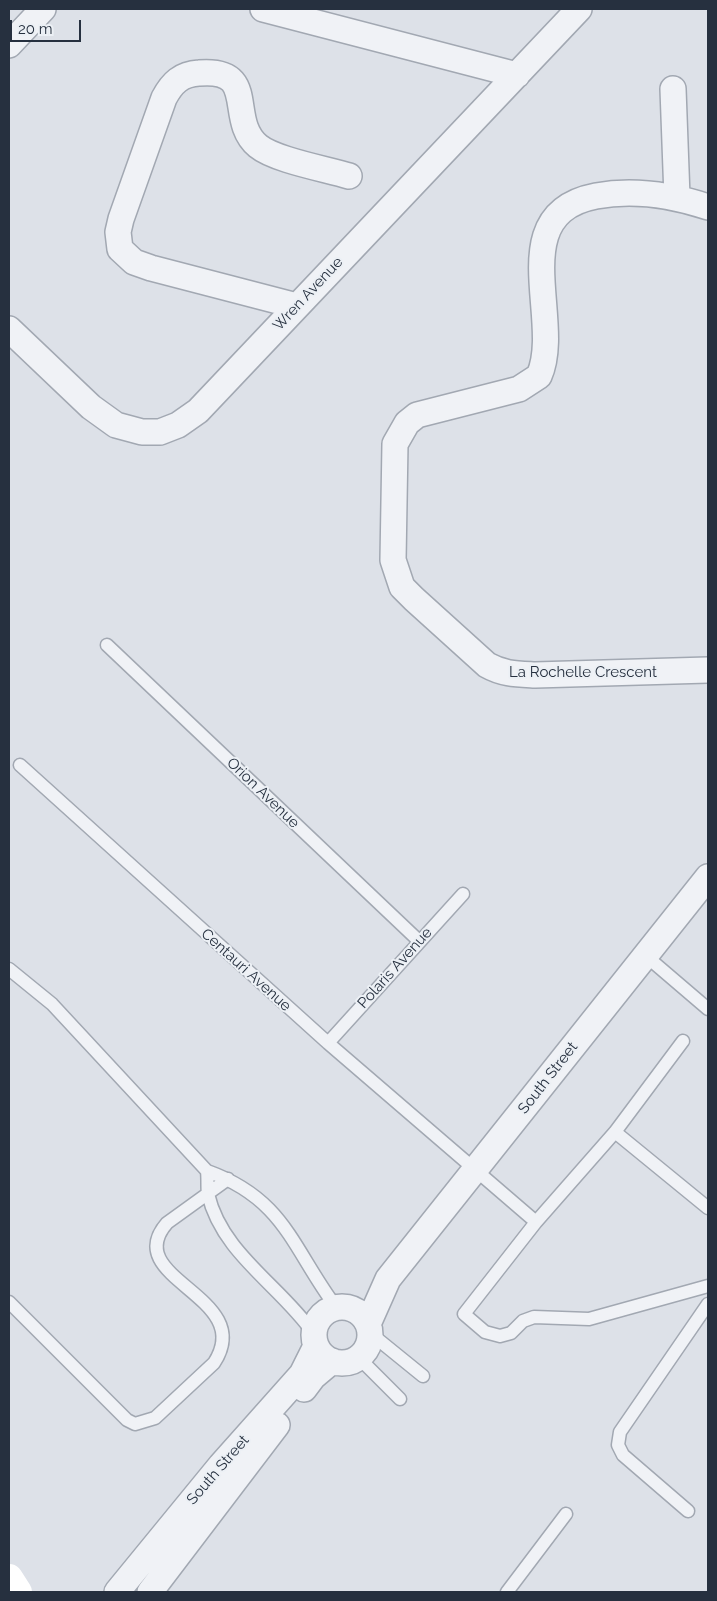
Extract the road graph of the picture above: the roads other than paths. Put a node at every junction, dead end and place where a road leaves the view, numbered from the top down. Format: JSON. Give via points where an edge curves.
{"nodes":[{"id":1,"x":43,"y":9,"type":"edge"},
{"id":2,"x":262,"y":9,"type":"edge"},
{"id":3,"x":579,"y":9,"type":"edge"},
{"id":4,"x":9,"y":45,"type":"edge"},
{"id":5,"x":517,"y":74,"type":"junction"},
{"id":6,"x":673,"y":89,"type":"dead end"},
{"id":7,"x":349,"y":176,"type":"dead end"},
{"id":8,"x":677,"y":197,"type":"junction"},
{"id":9,"x":708,"y":207,"type":"edge"},
{"id":10,"x":296,"y":306,"type":"junction"},
{"id":11,"x":9,"y":328,"type":"edge"},
{"id":12,"x":107,"y":645,"type":"dead end"},
{"id":13,"x":708,"y":670,"type":"edge"},
{"id":14,"x":20,"y":765,"type":"dead end"},
{"id":15,"x":708,"y":877,"type":"edge"},
{"id":16,"x":463,"y":894,"type":"dead end"},
{"id":17,"x":419,"y":941,"type":"junction"},
{"id":18,"x":646,"y":956,"type":"junction"},
{"id":19,"x":9,"y":969,"type":"edge"},
{"id":20,"x":708,"y":1009,"type":"edge"},
{"id":21,"x":683,"y":1041,"type":"dead end"},
{"id":22,"x":328,"y":1043,"type":"junction"},
{"id":23,"x":616,"y":1132,"type":"junction"},
{"id":24,"x":207,"y":1171,"type":"junction"},
{"id":25,"x":474,"y":1172,"type":"junction"},
{"id":26,"x":228,"y":1179,"type":"junction"},
{"id":27,"x":208,"y":1194,"type":"junction"},
{"id":28,"x":708,"y":1208,"type":"edge"},
{"id":29,"x":536,"y":1222,"type":"junction"},
{"id":30,"x":388,"y":1279,"type":"junction"},
{"id":31,"x":708,"y":1286,"type":"edge"},
{"id":32,"x":9,"y":1302,"type":"edge"},
{"id":33,"x":708,"y":1304,"type":"edge"},
{"id":34,"x":339,"y":1307,"type":"junction"},
{"id":35,"x":369,"y":1329,"type":"junction"},
{"id":36,"x":321,"y":1347,"type":"junction"},
{"id":37,"x":359,"y":1358,"type":"junction"},
{"id":38,"x":423,"y":1376,"type":"dead end"},
{"id":39,"x":400,"y":1400,"type":"dead end"},
{"id":40,"x":688,"y":1511,"type":"dead end"},
{"id":41,"x":566,"y":1514,"type":"dead end"},
{"id":42,"x":9,"y":1578,"type":"edge"},
{"id":43,"x":18,"y":1592,"type":"edge"},
{"id":44,"x":117,"y":1592,"type":"edge"},
{"id":45,"x":150,"y":1592,"type":"edge"},
{"id":46,"x":507,"y":1592,"type":"edge"}],
"edges":[{"from":1,"to":4,"type":"street"},
{"from":2,"to":5,"type":"street"},
{"from":3,"to":5,"type":"street","name":"Wren Avenue"},
{"from":5,"to":10,"type":"street","name":"Wren Avenue"},
{"from":6,"to":8,"type":"street"},
{"from":7,"to":10,"type":"street","via":[[269,153],[257,145],[244,125],[238,88],[233,80],[221,74],[186,75],[170,86],[164,98],[121,219],[118,232],[120,250],[134,262],[151,268]]},
{"from":8,"to":9,"type":"street","name":"La Rochelle Crescent"},
{"from":8,"to":13,"type":"street","name":"La Rochelle Crescent","via":[[606,194],[587,198],[558,214],[544,240],[545,355],[539,376],[519,389],[432,410],[417,415],[408,423],[398,436],[393,456],[393,560],[402,586],[414,599],[464,647],[498,671],[535,675]]},
{"from":10,"to":11,"type":"street","name":"Wren Avenue","via":[[198,411],[178,425],[160,432],[130,430],[104,417]]},
{"from":12,"to":17,"type":"lane","name":"Orion Avenue"},
{"from":14,"to":22,"type":"lane","name":"Centauri Avenue"},
{"from":15,"to":18,"type":"street","name":"South Street"},
{"from":16,"to":17,"type":"lane","name":"Polaris Avenue"},
{"from":17,"to":22,"type":"lane","name":"Polaris Avenue"},
{"from":18,"to":20,"type":"lane"},
{"from":18,"to":25,"type":"street","name":"South Street"},
{"from":19,"to":24,"type":"lane","via":[[52,1004]]},
{"from":21,"to":23,"type":"lane"},
{"from":22,"to":25,"type":"lane","name":"Centauri Avenue"},
{"from":23,"to":28,"type":"lane"},
{"from":23,"to":29,"type":"lane"},
{"from":24,"to":26,"type":"lane"},
{"from":24,"to":27,"type":"lane"},
{"from":25,"to":29,"type":"lane","name":"Centauri Avenue"},
{"from":25,"to":30,"type":"street","name":"South Street"},
{"from":26,"to":27,"type":"lane"},
{"from":26,"to":34,"type":"lane","via":[[262,1201],[277,1216],[291,1234],[316,1280]]},
{"from":27,"to":32,"type":"lane","via":[[166,1223],[155,1243],[161,1263],[217,1318],[224,1334],[221,1352],[214,1363],[155,1418],[135,1424],[126,1420]]},
{"from":27,"to":36,"type":"lane","via":[[221,1227],[233,1246],[286,1299]]},
{"from":29,"to":31,"type":"lane","via":[[464,1314],[485,1332],[500,1336],[511,1333],[523,1321],[534,1317],[589,1319]]},
{"from":30,"to":34,"type":"street","name":"South Street"},
{"from":30,"to":35,"type":"street","name":"South Street"},
{"from":33,"to":40,"type":"lane","via":[[620,1432],[618,1445],[623,1455]]},
{"from":34,"to":35,"type":"street","via":[[353,1309],[362,1315]]},
{"from":34,"to":36,"type":"street","via":[[320,1317]]},
{"from":35,"to":37,"type":"street","via":[[366,1351]]},
{"from":35,"to":38,"type":"lane"},
{"from":36,"to":37,"type":"street","via":[[350,1362]]},
{"from":36,"to":44,"type":"street","name":"South Street","via":[[302,1374],[221,1465]]},
{"from":36,"to":45,"type":"street","name":"South Street","via":[[313,1377]]},
{"from":37,"to":39,"type":"lane"},
{"from":41,"to":46,"type":"lane"},
{"from":42,"to":43,"type":"main road"}]}
